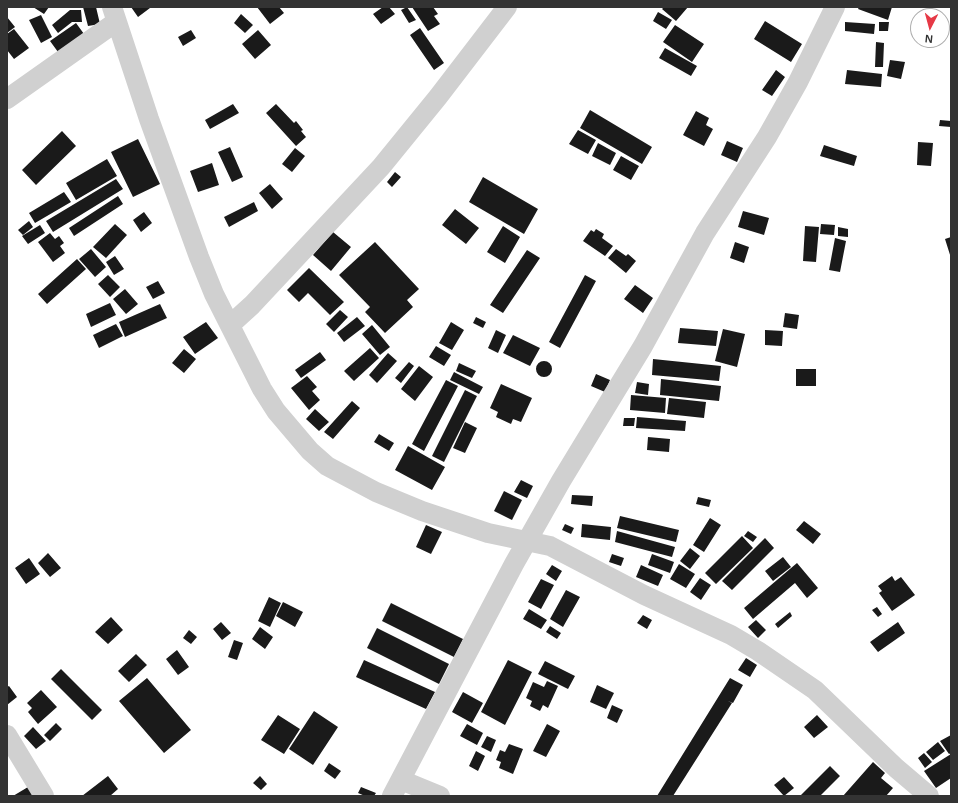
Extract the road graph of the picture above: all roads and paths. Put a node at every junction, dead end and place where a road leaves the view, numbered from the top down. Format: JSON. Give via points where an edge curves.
{"nodes":[{"id":1,"x":506,"y":7,"type":"edge"},
{"id":2,"x":835,"y":7,"type":"edge"},
{"id":3,"x":114,"y":14,"type":"edge"},
{"id":4,"x":7,"y":99,"type":"edge"},
{"id":5,"x":230,"y":326,"type":"junction"},
{"id":6,"x":528,"y":541,"type":"junction"},
{"id":7,"x":7,"y":735,"type":"edge"},
{"id":8,"x":397,"y":788,"type":"edge"},
{"id":9,"x":44,"y":796,"type":"edge"},
{"id":10,"x":440,"y":796,"type":"edge"},
{"id":11,"x":929,"y":796,"type":"edge"}],
"edges":[{"from":1,"to":5,"type":"street","via":[[381,167]]},
{"from":2,"to":6,"type":"street","via":[[771,130],[705,233],[643,346]]},
{"from":3,"to":4,"type":"street"},
{"from":3,"to":5,"type":"street","via":[[199,256]]},
{"from":5,"to":6,"type":"street","via":[[276,411],[310,451],[327,466],[376,492],[422,511],[488,532]]},
{"from":6,"to":8,"type":"street"},
{"from":6,"to":11,"type":"street","via":[[550,546],[644,595],[731,635],[758,651],[815,690]]},
{"from":7,"to":9,"type":"street"},
{"from":8,"to":10,"type":"street"}]}
